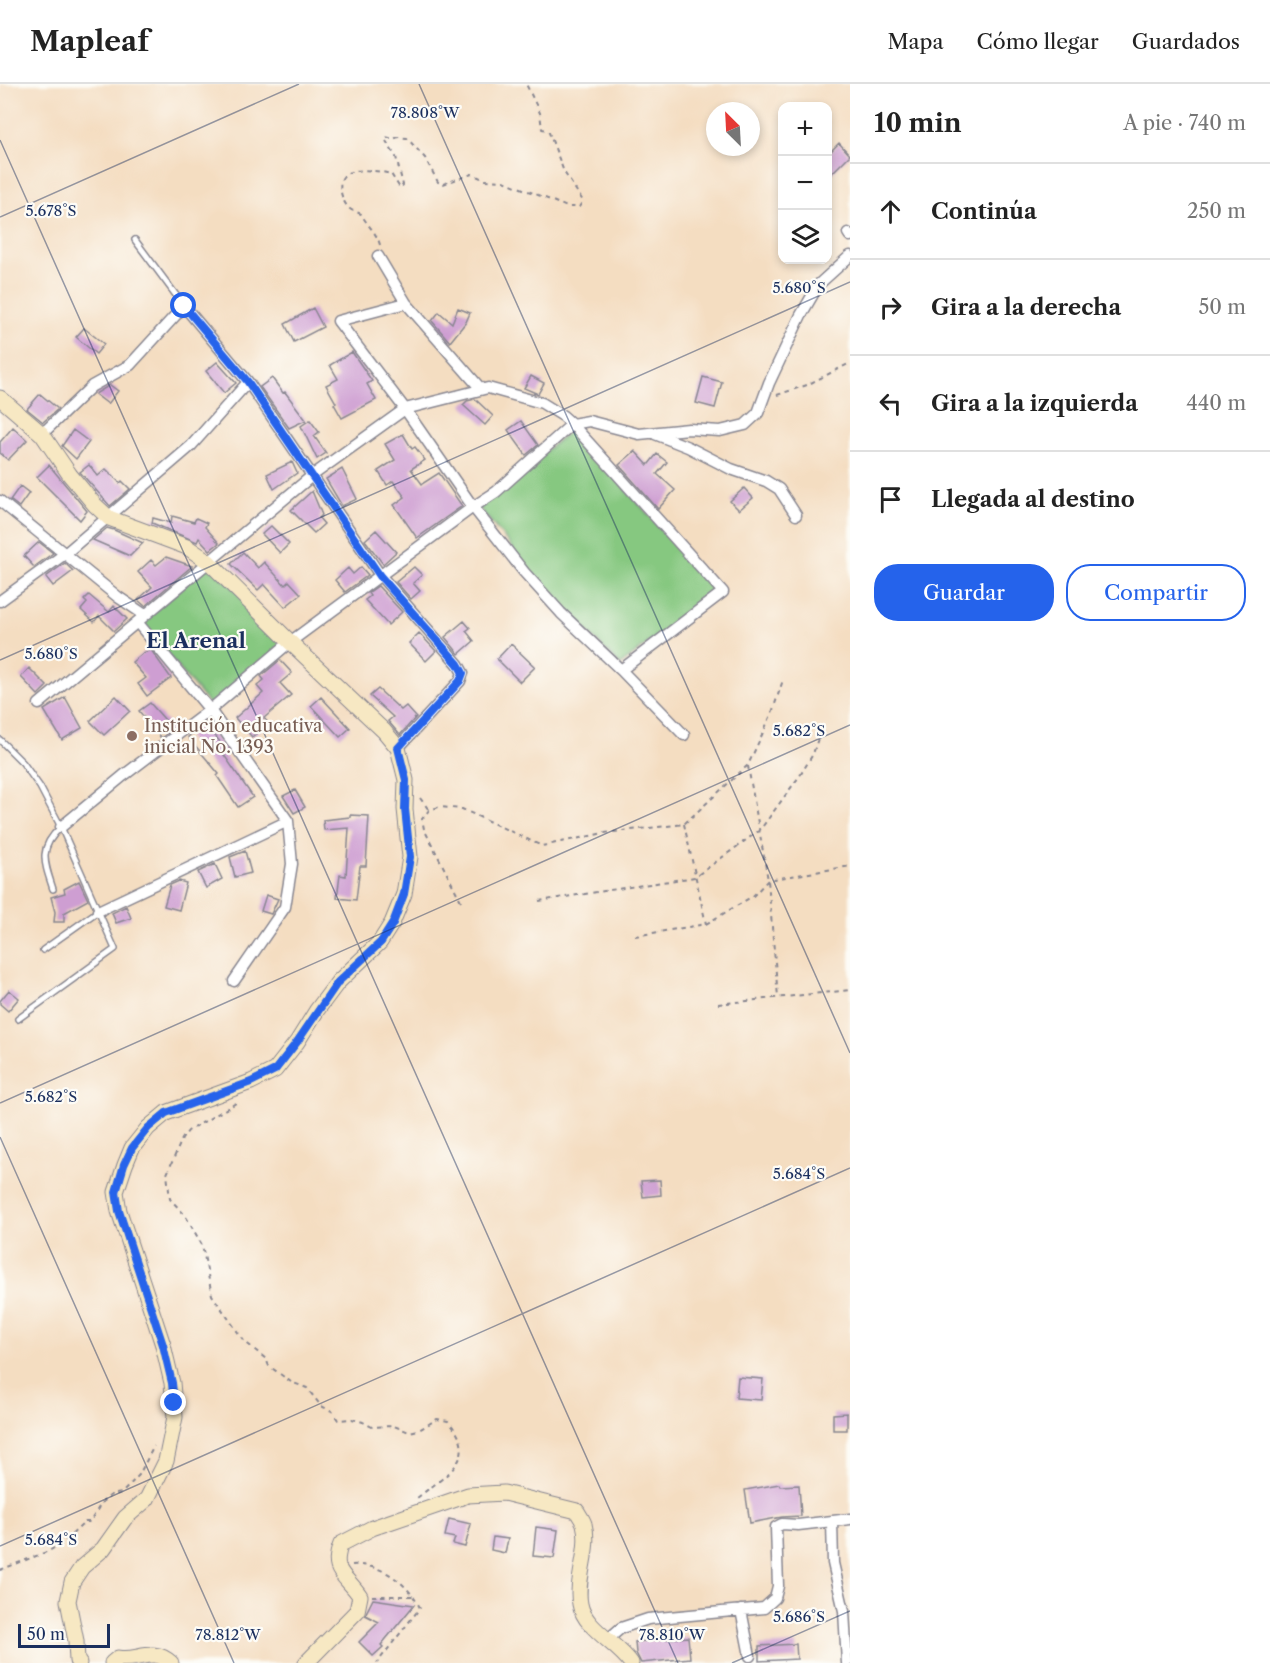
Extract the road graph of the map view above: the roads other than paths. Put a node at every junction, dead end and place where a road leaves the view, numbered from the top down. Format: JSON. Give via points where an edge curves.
{"nodes":[{"id":1,"x":135,"y":240,"type":"dead end"},
{"id":2,"x":378,"y":256,"type":"road end"},
{"id":3,"x":850,"y":256,"type":"edge"},
{"id":4,"x":406,"y":303,"type":"junction"},
{"id":5,"x":184,"y":306,"type":"junction"},
{"id":6,"x":248,"y":382,"type":"junction"},
{"id":7,"x":481,"y":389,"type":"junction"},
{"id":8,"x":0,"y":398,"type":"edge"},
{"id":9,"x":405,"y":409,"type":"junction"},
{"id":10,"x":572,"y":424,"type":"junction"},
{"id":11,"x":652,"y":433,"type":"junction"},
{"id":12,"x":42,"y":434,"type":"junction"},
{"id":13,"x":313,"y":475,"type":"junction"},
{"id":14,"x":0,"y":501,"type":"edge"},
{"id":15,"x":473,"y":507,"type":"junction"},
{"id":16,"x":795,"y":515,"type":"dead end"},
{"id":17,"x":109,"y":518,"type":"junction"},
{"id":18,"x":66,"y":553,"type":"junction"},
{"id":19,"x":209,"y":562,"type":"junction"},
{"id":20,"x":380,"y":576,"type":"junction"},
{"id":21,"x":0,"y":601,"type":"edge"},
{"id":22,"x":141,"y":619,"type":"junction"},
{"id":23,"x":290,"y":642,"type":"junction"},
{"id":24,"x":621,"y":670,"type":"junction"},
{"id":25,"x":39,"y":704,"type":"dead end"},
{"id":26,"x":210,"y":710,"type":"junction"},
{"id":27,"x":684,"y":735,"type":"dead end"},
{"id":28,"x":0,"y":740,"type":"edge"},
{"id":29,"x":398,"y":748,"type":"junction"},
{"id":30,"x":288,"y":821,"type":"junction"},
{"id":31,"x":61,"y":827,"type":"junction"},
{"id":32,"x":53,"y":889,"type":"dead end"},
{"id":33,"x":98,"y":911,"type":"junction"},
{"id":34,"x":43,"y":950,"type":"dead end"},
{"id":35,"x":234,"y":981,"type":"dead end"},
{"id":36,"x":18,"y":1019,"type":"dead end"},
{"id":37,"x":850,"y":1519,"type":"edge"},
{"id":38,"x":832,"y":1521,"type":"junction"},
{"id":39,"x":741,"y":1610,"type":"junction"},
{"id":40,"x":847,"y":1614,"type":"edge"},
{"id":41,"x":607,"y":1640,"type":"junction"},
{"id":42,"x":750,"y":1656,"type":"dead end"},
{"id":43,"x":79,"y":1663,"type":"edge"},
{"id":44,"x":112,"y":1663,"type":"edge"},
{"id":45,"x":171,"y":1663,"type":"edge"},
{"id":46,"x":306,"y":1663,"type":"edge"},
{"id":47,"x":631,"y":1663,"type":"edge"},
{"id":48,"x":847,"y":1663,"type":"edge"}],
"edges":[{"from":1,"to":5,"type":"lane"},
{"from":2,"to":4,"type":"street"},
{"from":3,"to":11,"type":"street","via":[[819,284],[801,315],[758,413],[745,425],[720,431]]},
{"from":4,"to":7,"type":"street"},
{"from":4,"to":9,"type":"street","via":[[338,321]]},
{"from":5,"to":6,"type":"street"},
{"from":5,"to":12,"type":"street","via":[[130,365],[92,386]]},
{"from":6,"to":13,"type":"street"},
{"from":6,"to":17,"type":"street","via":[[191,446]]},
{"from":7,"to":9,"type":"street"},
{"from":7,"to":10,"type":"street","via":[[542,403]]},
{"from":8,"to":12,"type":"street"},
{"from":9,"to":13,"type":"street"},
{"from":9,"to":15,"type":"street"},
{"from":10,"to":11,"type":"street","via":[[589,421],[639,434]]},
{"from":10,"to":15,"type":"street","via":[[496,492]]},
{"from":10,"to":24,"type":"street","via":[[723,592]]},
{"from":11,"to":16,"type":"street","via":[[766,481],[779,489]]},
{"from":12,"to":17,"type":"street","via":[[70,475]]},
{"from":13,"to":19,"type":"street"},
{"from":13,"to":20,"type":"street"},
{"from":14,"to":18,"type":"street"},
{"from":15,"to":20,"type":"street"},
{"from":15,"to":24,"type":"street","via":[[531,580]]},
{"from":17,"to":18,"type":"street"},
{"from":17,"to":19,"type":"street","via":[[187,547]]},
{"from":18,"to":21,"type":"street"},
{"from":18,"to":22,"type":"street"},
{"from":19,"to":22,"type":"street"},
{"from":19,"to":23,"type":"street"},
{"from":20,"to":23,"type":"street"},
{"from":20,"to":29,"type":"street","via":[[463,673]]},
{"from":22,"to":25,"type":"street"},
{"from":22,"to":26,"type":"street"},
{"from":23,"to":26,"type":"street"},
{"from":23,"to":29,"type":"street"},
{"from":24,"to":27,"type":"street"},
{"from":26,"to":30,"type":"street"},
{"from":26,"to":31,"type":"street"},
{"from":28,"to":31,"type":"lane","via":[[40,787]]},
{"from":29,"to":43,"type":"street","via":[[406,780],[410,857],[404,894],[381,942],[338,982],[275,1070],[166,1113],[148,1128],[124,1165],[116,1192],[119,1211],[163,1345],[175,1417],[166,1461],[147,1499],[125,1518],[72,1582],[68,1601]]},
{"from":30,"to":33,"type":"street"},
{"from":30,"to":35,"type":"street","via":[[292,864],[285,907]]},
{"from":31,"to":32,"type":"lane","via":[[48,838],[45,852]]},
{"from":31,"to":33,"type":"lane"},
{"from":33,"to":34,"type":"lane"},
{"from":33,"to":36,"type":"lane","via":[[115,949]]},
{"from":37,"to":38,"type":"street"},
{"from":38,"to":39,"type":"street","via":[[776,1527],[775,1598],[764,1608]]},
{"from":38,"to":40,"type":"street","via":[[833,1563]]},
{"from":39,"to":41,"type":"street","via":[[648,1618],[621,1628]]},
{"from":39,"to":42,"type":"street"},
{"from":40,"to":48,"type":"street"},
{"from":41,"to":46,"type":"street","via":[[594,1629],[579,1605],[585,1553],[584,1524],[577,1512],[504,1493],[468,1495],[372,1528],[341,1544],[336,1558],[338,1569],[360,1596],[357,1611]]},
{"from":41,"to":47,"type":"street"},
{"from":44,"to":45,"type":"street","via":[[118,1658],[145,1654],[165,1657]]}]}
